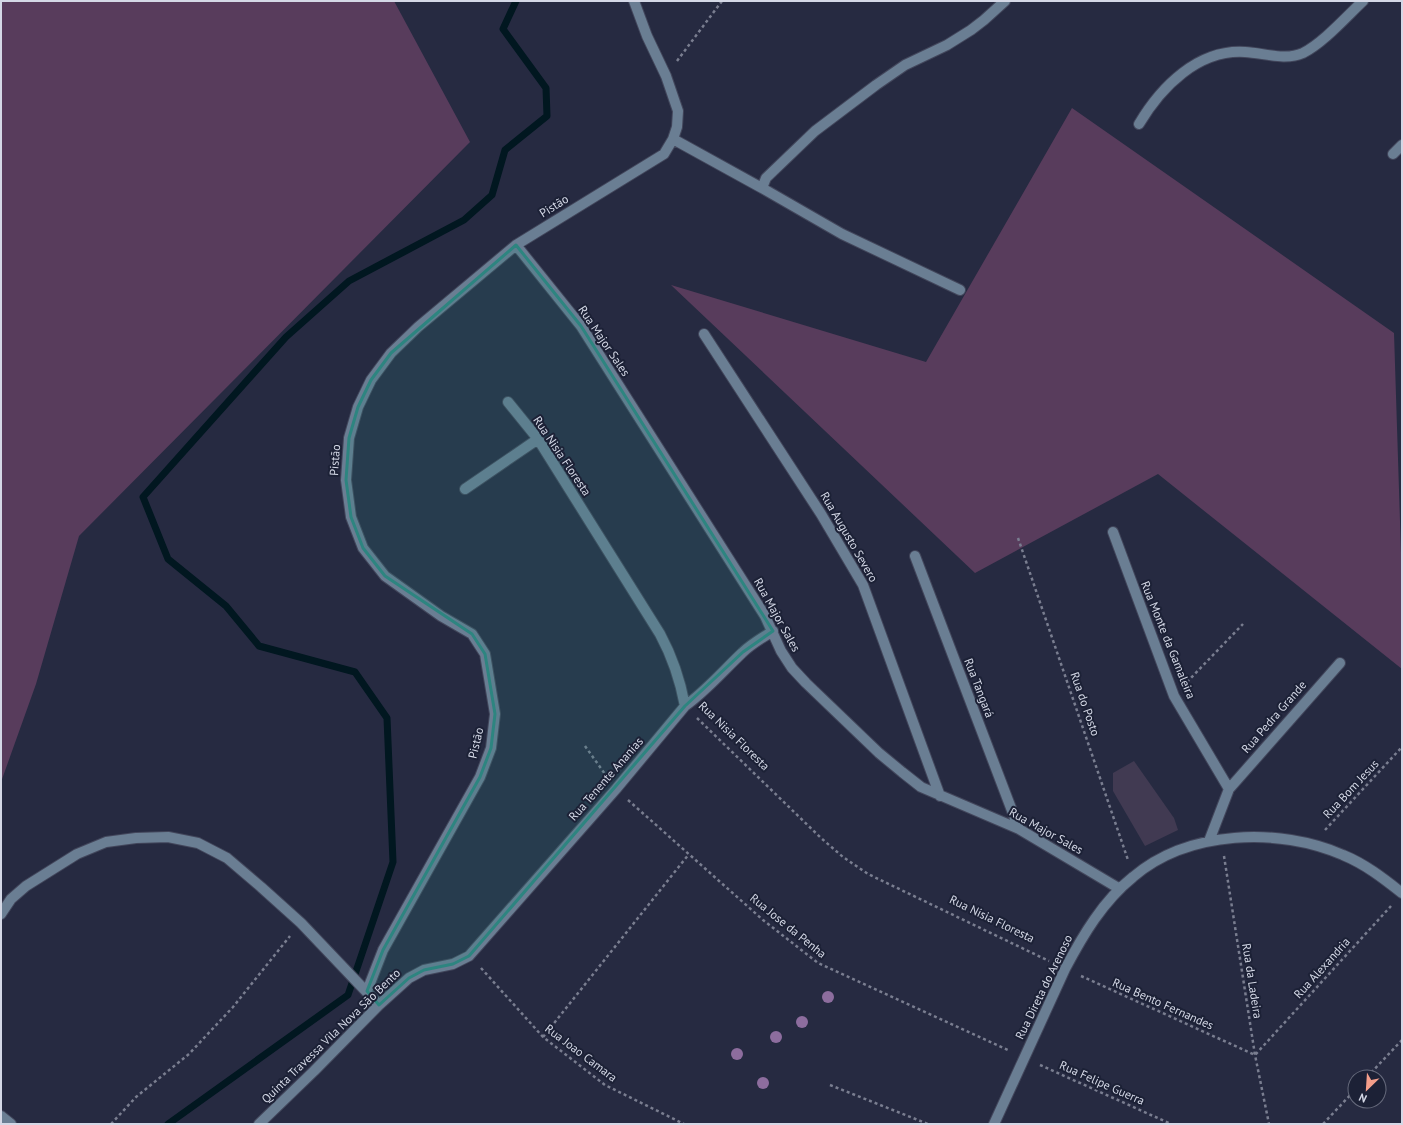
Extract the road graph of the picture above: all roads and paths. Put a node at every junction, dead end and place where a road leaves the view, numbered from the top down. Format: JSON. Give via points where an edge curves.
{"nodes":[{"id":1,"x":634,"y":1,"type":"edge"},
{"id":2,"x":722,"y":1,"type":"edge"},
{"id":3,"x":1005,"y":1,"type":"edge"},
{"id":4,"x":1363,"y":1,"type":"edge"},
{"id":5,"x":666,"y":76,"type":"junction"},
{"id":6,"x":1139,"y":124,"type":"dead end"},
{"id":7,"x":673,"y":139,"type":"junction"},
{"id":8,"x":1402,"y":145,"type":"edge"},
{"id":9,"x":1393,"y":154,"type":"dead end"},
{"id":10,"x":762,"y":188,"type":"junction"},
{"id":11,"x":516,"y":245,"type":"junction"},
{"id":12,"x":960,"y":290,"type":"dead end"},
{"id":13,"x":704,"y":334,"type":"dead end"},
{"id":14,"x":508,"y":402,"type":"dead end"},
{"id":15,"x":538,"y":439,"type":"junction"},
{"id":16,"x":465,"y":489,"type":"dead end"},
{"id":17,"x":1113,"y":532,"type":"dead end"},
{"id":18,"x":1018,"y":538,"type":"dead end"},
{"id":19,"x":915,"y":556,"type":"dead end"},
{"id":20,"x":1243,"y":624,"type":"dead end"},
{"id":21,"x":773,"y":631,"type":"junction"},
{"id":22,"x":1340,"y":663,"type":"dead end"},
{"id":23,"x":1174,"y":696,"type":"junction"},
{"id":24,"x":685,"y":706,"type":"junction"},
{"id":25,"x":584,"y":746,"type":"dead end"},
{"id":26,"x":1402,"y":748,"type":"edge"},
{"id":27,"x":616,"y":789,"type":"junction"},
{"id":28,"x":1228,"y":789,"type":"junction"},
{"id":29,"x":940,"y":796,"type":"junction"},
{"id":30,"x":1019,"y":829,"type":"junction"},
{"id":31,"x":1221,"y":840,"type":"junction"},
{"id":32,"x":1209,"y":841,"type":"junction"},
{"id":33,"x":1312,"y":843,"type":"junction"},
{"id":34,"x":689,"y":854,"type":"junction"},
{"id":35,"x":1134,"y":876,"type":"junction"},
{"id":36,"x":1120,"y":888,"type":"junction"},
{"id":37,"x":1402,"y":893,"type":"edge"},
{"id":38,"x":1392,"y":906,"type":"dead end"},
{"id":39,"x":1,"y":914,"type":"edge"},
{"id":40,"x":301,"y":923,"type":"junction"},
{"id":41,"x":469,"y":956,"type":"junction"},
{"id":42,"x":1065,"y":969,"type":"junction"},
{"id":43,"x":366,"y":991,"type":"junction"},
{"id":44,"x":379,"y":1004,"type":"junction"},
{"id":45,"x":543,"y":1038,"type":"junction"},
{"id":46,"x":1402,"y":1040,"type":"edge"},
{"id":47,"x":1255,"y":1055,"type":"junction"},
{"id":48,"x":1025,"y":1058,"type":"junction"},
{"id":49,"x":1375,"y":1069,"type":"edge"},
{"id":50,"x":830,"y":1085,"type":"dead end"},
{"id":51,"x":1347,"y":1098,"type":"edge"},
{"id":52,"x":1,"y":1116,"type":"edge"},
{"id":53,"x":11,"y":1124,"type":"edge"},
{"id":54,"x":111,"y":1124,"type":"edge"},
{"id":55,"x":259,"y":1124,"type":"edge"},
{"id":56,"x":684,"y":1124,"type":"edge"},
{"id":57,"x":928,"y":1124,"type":"edge"},
{"id":58,"x":994,"y":1124,"type":"edge"},
{"id":59,"x":1172,"y":1124,"type":"edge"},
{"id":60,"x":1269,"y":1124,"type":"edge"},
{"id":61,"x":1323,"y":1124,"type":"edge"}],
"edges":[{"from":1,"to":5,"type":"street","name":"Pistão"},
{"from":2,"to":5,"type":"path"},
{"from":3,"to":10,"type":"street","via":[[971,30],[947,45],[905,65],[876,84],[815,131],[766,178]]},
{"from":4,"to":6,"type":"street","via":[[1317,44],[1302,53],[1286,57],[1244,52],[1225,53],[1206,59],[1167,86]]},
{"from":5,"to":7,"type":"street","name":"Pistão","via":[[678,111]]},
{"from":7,"to":10,"type":"street"},
{"from":7,"to":11,"type":"street","name":"Pistão","via":[[664,154]]},
{"from":8,"to":9,"type":"street"},
{"from":10,"to":12,"type":"street","via":[[842,234]]},
{"from":11,"to":21,"type":"street","name":"Rua Major Sales","via":[[581,326]]},
{"from":11,"to":43,"type":"street","name":"Pistão","via":[[418,327],[391,353],[371,380],[358,407],[349,438],[346,480],[351,517],[363,548],[385,576],[441,616],[472,634],[485,654],[495,714],[491,748],[480,777],[397,923]]},
{"from":13,"to":29,"type":"street","name":"Rua Augusto Severo","via":[[821,514],[863,585]]},
{"from":14,"to":15,"type":"street","name":"Rua Nisia Floresta"},
{"from":15,"to":16,"type":"street"},
{"from":15,"to":24,"type":"street","name":"Rua Nisia Floresta","via":[[660,634],[672,657]]},
{"from":17,"to":23,"type":"street","name":"Rua Monte da Gamaleira"},
{"from":18,"to":35,"type":"path","name":"Rua do Posto"},
{"from":19,"to":30,"type":"street","name":"Rua Tangará"},
{"from":20,"to":23,"type":"path"},
{"from":21,"to":24,"type":"street","name":"Rua Tenente Ananias","via":[[743,652],[698,697]]},
{"from":21,"to":29,"type":"street","name":"Rua Major Sales","via":[[785,657],[806,683],[879,753],[921,787]]},
{"from":22,"to":28,"type":"street","name":"Rua Pedra Grande"},
{"from":23,"to":28,"type":"street","name":"Rua Monte da Gamaleira"},
{"from":24,"to":27,"type":"street","name":"Rua Tenente Ananias"},
{"from":24,"to":42,"type":"path","name":"Rua Nisia Floresta","via":[[843,857],[868,874]]},
{"from":25,"to":27,"type":"path","name":"Rua Jose da Penha"},
{"from":26,"to":33,"type":"path","name":"Rua Bom Jesus"},
{"from":27,"to":34,"type":"path","name":"Rua Jose da Penha"},
{"from":27,"to":41,"type":"street","name":"Rua Tenente Ananias"},
{"from":28,"to":32,"type":"street"},
{"from":29,"to":30,"type":"street","name":"Rua Major Sales"},
{"from":30,"to":36,"type":"street","name":"Rua Major Sales"},
{"from":31,"to":32,"type":"street","name":"Rua Direta do Arenoso"},
{"from":31,"to":33,"type":"street","name":"Rua Direta do Arenoso","via":[[1246,837],[1282,838]]},
{"from":31,"to":47,"type":"path","name":"Rua da Ladeira"},
{"from":32,"to":35,"type":"street","name":"Rua Direta do Arenoso","via":[[1171,854]]},
{"from":33,"to":37,"type":"street","name":"Rua Direta do Arenoso","via":[[1373,870]]},
{"from":34,"to":45,"type":"path"},
{"from":34,"to":48,"type":"path","name":"Rua Jose da Penha","via":[[763,920],[818,963]]},
{"from":35,"to":36,"type":"street","name":"Rua Direta do Arenoso"},
{"from":36,"to":42,"type":"street","name":"Rua Direta do Arenoso","via":[[1090,926]]},
{"from":38,"to":47,"type":"path","name":"Rua Alexandria"},
{"from":39,"to":40,"type":"street","via":[[11,899],[26,886],[77,854],[106,842],[168,837],[198,843],[227,858]]},
{"from":40,"to":43,"type":"street"},
{"from":40,"to":54,"type":"path","via":[[234,1006],[194,1048],[136,1097]]},
{"from":41,"to":44,"type":"street","name":"Quinta Travessa Vila Nova São Bento","via":[[454,964],[424,970],[409,978]]},
{"from":41,"to":45,"type":"path","name":"Rua Joao Camara"},
{"from":42,"to":47,"type":"path","name":"Rua Bento Fernandes"},
{"from":42,"to":48,"type":"street","name":"Rua Direta do Arenoso"},
{"from":43,"to":44,"type":"street"},
{"from":44,"to":55,"type":"street","name":"Quinta Travessa Vila Nova São Bento"},
{"from":45,"to":56,"type":"path","name":"Rua Joao Camara","via":[[605,1085]]},
{"from":46,"to":49,"type":"path"},
{"from":47,"to":60,"type":"path","name":"Rua da Ladeira"},
{"from":48,"to":58,"type":"street","name":"Rua Direta do Arenoso"},
{"from":48,"to":59,"type":"path","name":"Rua Felipe Guerra"},
{"from":50,"to":57,"type":"path"},
{"from":51,"to":61,"type":"path"},
{"from":52,"to":53,"type":"street"}]}
